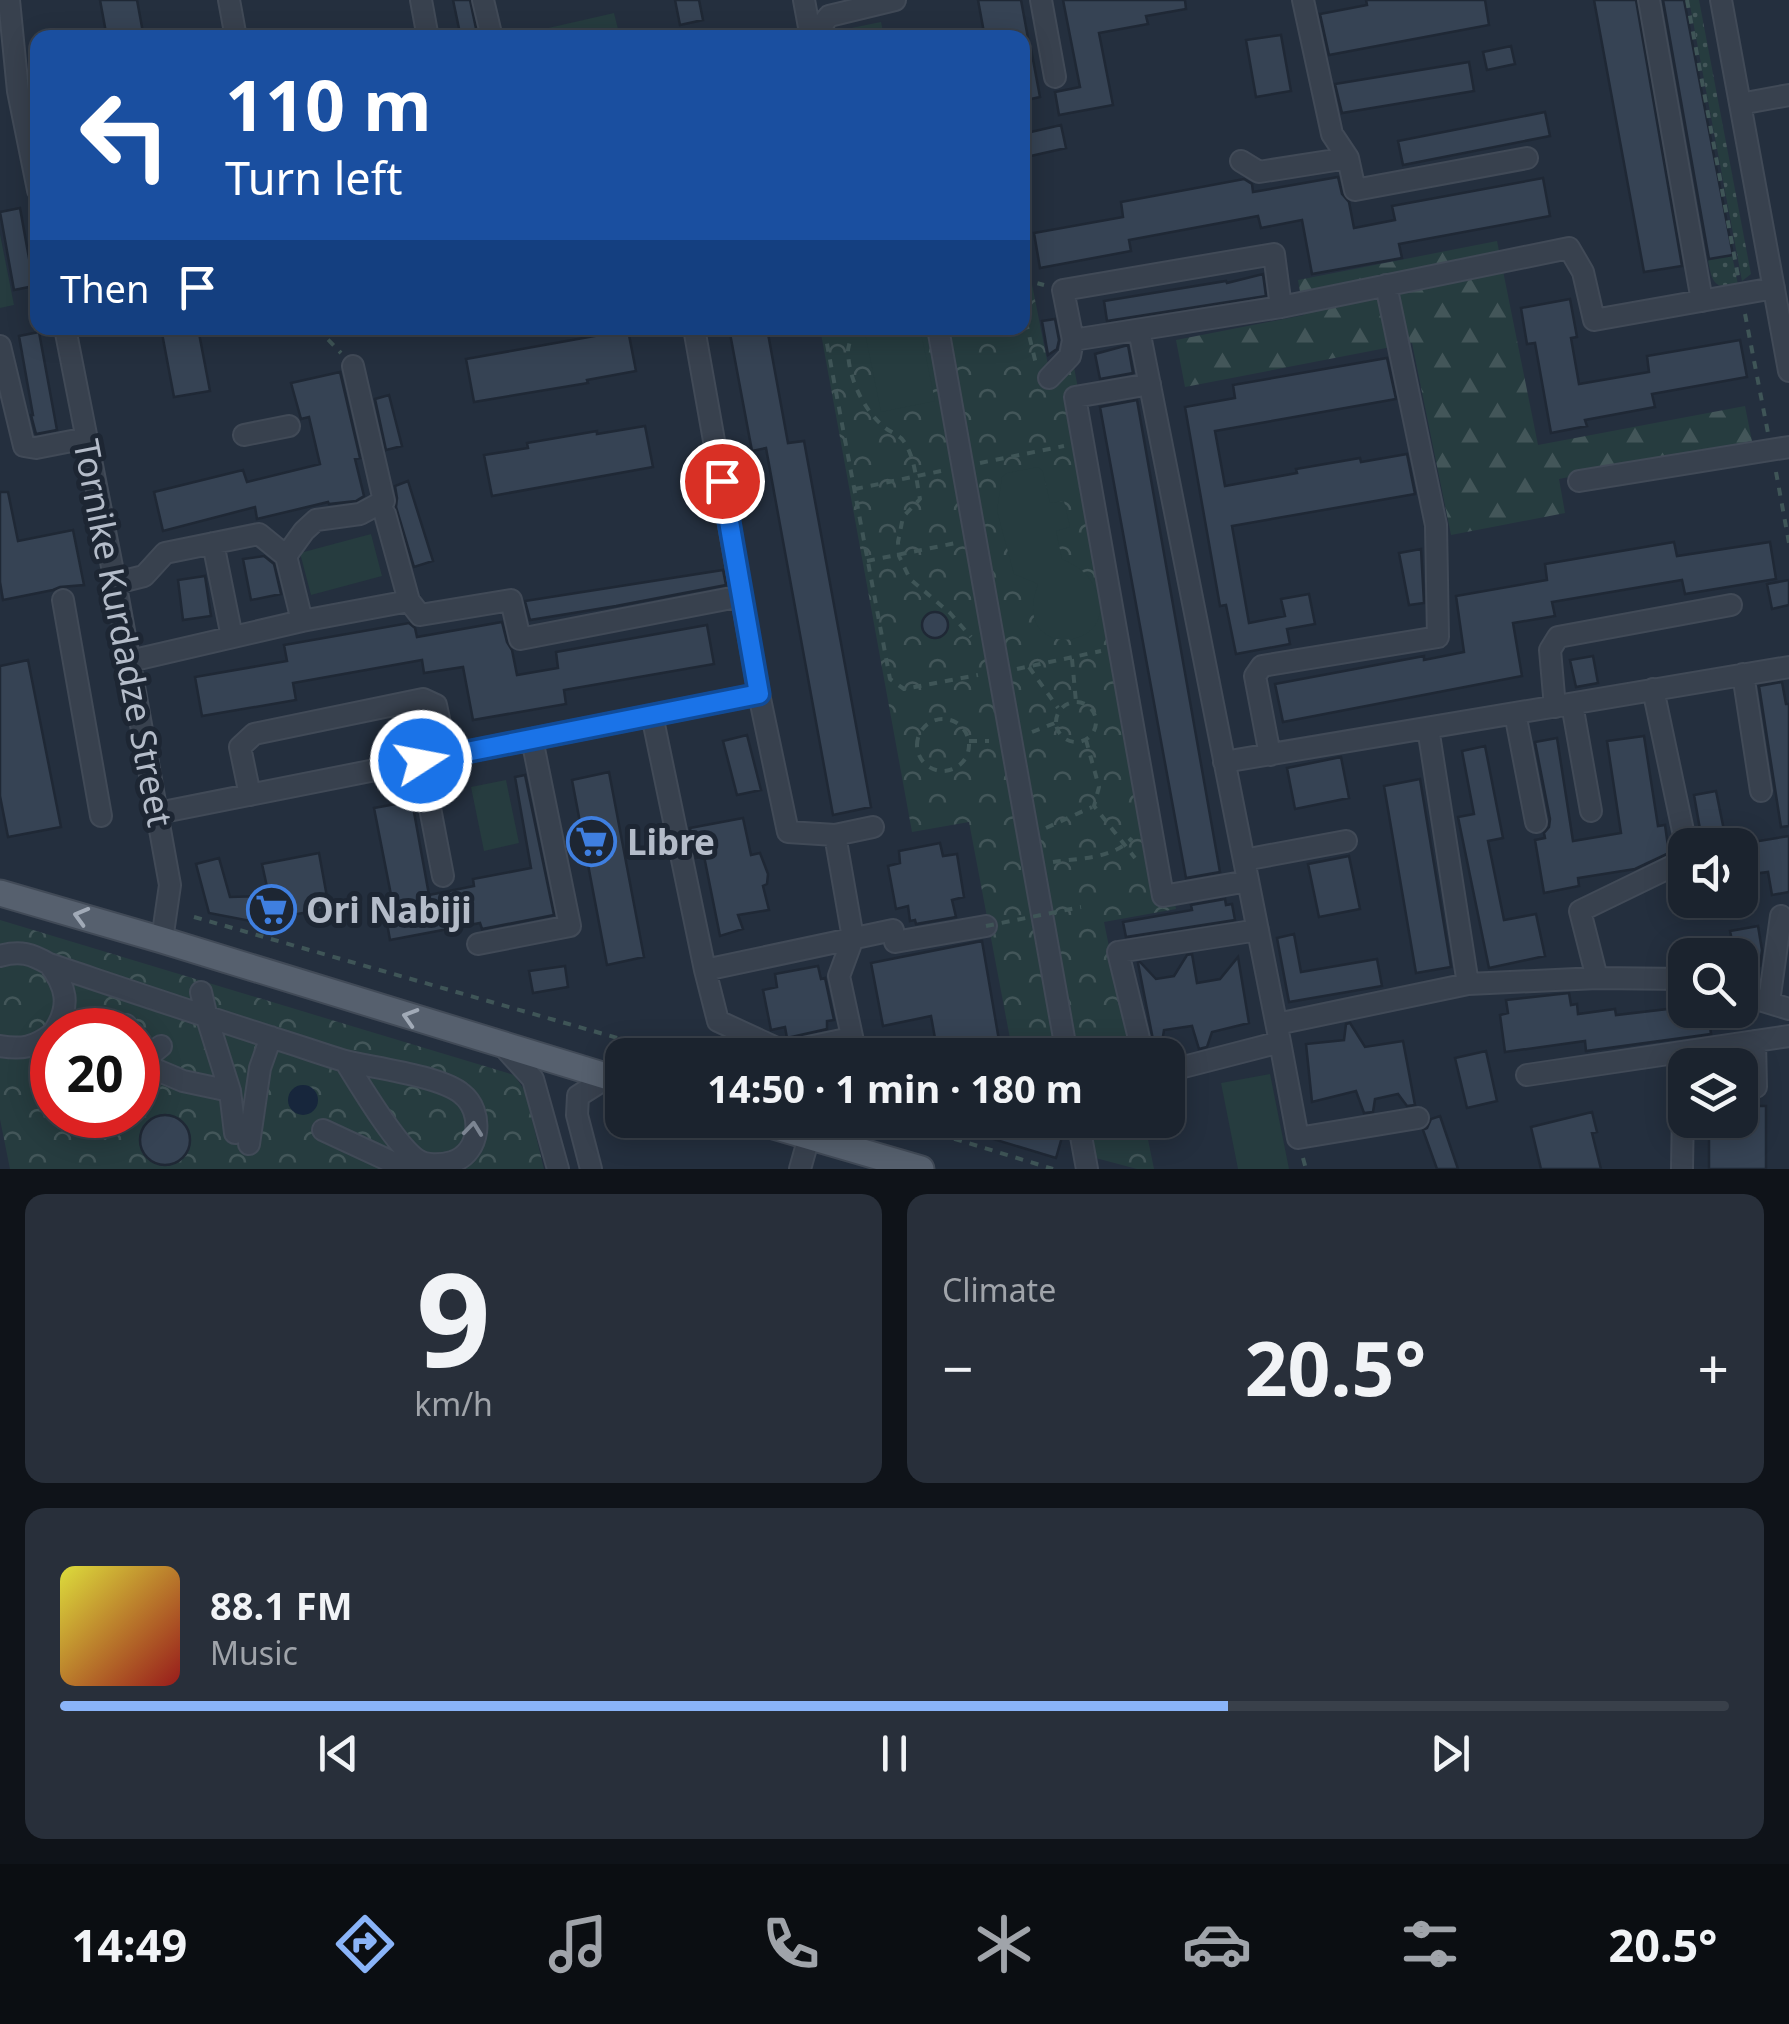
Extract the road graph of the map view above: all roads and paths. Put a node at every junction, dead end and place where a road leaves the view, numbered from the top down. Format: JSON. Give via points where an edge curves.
{"nodes":[{"id":1,"x":9,"y":0,"type":"edge"},
{"id":2,"x":229,"y":0,"type":"edge"},
{"id":3,"x":421,"y":0,"type":"edge"},
{"id":4,"x":483,"y":0,"type":"edge"},
{"id":5,"x":804,"y":0,"type":"edge"},
{"id":6,"x":895,"y":0,"type":"edge"},
{"id":7,"x":1041,"y":0,"type":"edge"},
{"id":8,"x":1304,"y":0,"type":"edge"},
{"id":9,"x":1648,"y":0,"type":"edge"},
{"id":10,"x":1721,"y":0,"type":"edge"},
{"id":11,"x":235,"y":30,"type":"edge"},
{"id":12,"x":427,"y":30,"type":"edge"},
{"id":13,"x":490,"y":30,"type":"edge"},
{"id":14,"x":810,"y":30,"type":"edge"},
{"id":15,"x":819,"y":30,"type":"edge"},
{"id":16,"x":1055,"y":76,"type":"dead end"},
{"id":17,"x":9,"y":93,"type":"edge"},
{"id":18,"x":1789,"y":96,"type":"edge"},
{"id":19,"x":1740,"y":104,"type":"junction"},
{"id":20,"x":1348,"y":158,"type":"junction"},
{"id":21,"x":1527,"y":158,"type":"dead end"},
{"id":22,"x":1240,"y":161,"type":"dead end"},
{"id":23,"x":30,"y":163,"type":"edge"},
{"id":24,"x":1386,"y":285,"type":"junction"},
{"id":25,"x":1774,"y":288,"type":"junction"},
{"id":26,"x":1702,"y":301,"type":"junction"},
{"id":27,"x":1281,"y":307,"type":"junction"},
{"id":28,"x":1139,"y":330,"type":"junction"},
{"id":29,"x":66,"y":335,"type":"edge"},
{"id":30,"x":323,"y":335,"type":"edge"},
{"id":31,"x":695,"y":335,"type":"edge"},
{"id":32,"x":825,"y":335,"type":"edge"},
{"id":33,"x":852,"y":335,"type":"edge"},
{"id":34,"x":939,"y":335,"type":"edge"},
{"id":35,"x":1073,"y":340,"type":"junction"},
{"id":36,"x":0,"y":346,"type":"edge"},
{"id":37,"x":353,"y":366,"type":"joint"},
{"id":38,"x":1789,"y":370,"type":"edge"},
{"id":39,"x":1048,"y":378,"type":"dead end"},
{"id":40,"x":1150,"y":384,"type":"junction"},
{"id":41,"x":289,"y":426,"type":"dead end"},
{"id":42,"x":244,"y":435,"type":"dead end"},
{"id":43,"x":87,"y":438,"type":"junction"},
{"id":44,"x":1789,"y":448,"type":"edge"},
{"id":45,"x":1579,"y":481,"type":"dead end"},
{"id":46,"x":385,"y":514,"type":"dead end"},
{"id":47,"x":976,"y":539,"type":"junction"},
{"id":48,"x":213,"y":543,"type":"junction"},
{"id":49,"x":286,"y":556,"type":"junction"},
{"id":50,"x":899,"y":556,"type":"junction"},
{"id":51,"x":867,"y":561,"type":"junction"},
{"id":52,"x":116,"y":584,"type":"junction"},
{"id":53,"x":742,"y":596,"type":"junction"},
{"id":54,"x":63,"y":600,"type":"dead end"},
{"id":55,"x":409,"y":601,"type":"junction"},
{"id":56,"x":1732,"y":605,"type":"dead end"},
{"id":57,"x":302,"y":622,"type":"junction"},
{"id":58,"x":232,"y":638,"type":"junction"},
{"id":59,"x":975,"y":640,"type":"dead end"},
{"id":60,"x":1119,"y":647,"type":"junction"},
{"id":61,"x":1072,"y":659,"type":"junction"},
{"id":62,"x":130,"y":661,"type":"junction"},
{"id":63,"x":1029,"y":667,"type":"junction"},
{"id":64,"x":1789,"y":667,"type":"edge"},
{"id":65,"x":999,"y":671,"type":"junction"},
{"id":66,"x":1743,"y":674,"type":"junction"},
{"id":67,"x":1653,"y":689,"type":"junction"},
{"id":68,"x":759,"y":694,"type":"junction"},
{"id":69,"x":1076,"y":702,"type":"junction"},
{"id":70,"x":1564,"y":705,"type":"junction"},
{"id":71,"x":1059,"y":710,"type":"junction"},
{"id":72,"x":1515,"y":713,"type":"junction"},
{"id":73,"x":652,"y":716,"type":"junction"},
{"id":74,"x":1428,"y":728,"type":"junction"},
{"id":75,"x":532,"y":739,"type":"junction"},
{"id":76,"x":1086,"y":740,"type":"junction"},
{"id":77,"x":1270,"y":754,"type":"junction"},
{"id":78,"x":446,"y":756,"type":"junction"},
{"id":79,"x":966,"y":758,"type":"joint"},
{"id":80,"x":421,"y":761,"type":"junction"},
{"id":81,"x":1224,"y":762,"type":"junction"},
{"id":82,"x":1762,"y":791,"type":"dead end"},
{"id":83,"x":250,"y":795,"type":"junction"},
{"id":84,"x":1094,"y":806,"type":"junction"},
{"id":85,"x":1591,"y":811,"type":"dead end"},
{"id":86,"x":158,"y":814,"type":"junction"},
{"id":87,"x":101,"y":816,"type":"dead end"},
{"id":88,"x":1536,"y":822,"type":"dead end"},
{"id":89,"x":873,"y":827,"type":"dead end"},
{"id":90,"x":1682,"y":828,"type":"edge"},
{"id":91,"x":835,"y":835,"type":"junction"},
{"id":92,"x":1028,"y":836,"type":"junction"},
{"id":93,"x":1134,"y":836,"type":"dead end"},
{"id":94,"x":1346,"y":841,"type":"dead end"},
{"id":95,"x":1125,"y":846,"type":"junction"},
{"id":96,"x":1134,"y":858,"type":"dead end"},
{"id":97,"x":1244,"y":860,"type":"junction"},
{"id":98,"x":1033,"y":865,"type":"junction"},
{"id":99,"x":1668,"y":868,"type":"edge"},
{"id":100,"x":443,"y":876,"type":"dead end"},
{"id":101,"x":1248,"y":881,"type":"junction"},
{"id":102,"x":0,"y":894,"type":"edge"},
{"id":103,"x":1081,"y":907,"type":"dead end"},
{"id":104,"x":1781,"y":916,"type":"dead end"},
{"id":105,"x":194,"y":917,"type":"dead end"},
{"id":106,"x":986,"y":926,"type":"joint"},
{"id":107,"x":1258,"y":930,"type":"junction"},
{"id":108,"x":853,"y":938,"type":"junction"},
{"id":109,"x":162,"y":940,"type":"junction"},
{"id":110,"x":478,"y":944,"type":"dead end"},
{"id":111,"x":0,"y":956,"type":"edge"},
{"id":112,"x":49,"y":964,"type":"junction"},
{"id":113,"x":705,"y":970,"type":"junction"},
{"id":114,"x":1597,"y":978,"type":"junction"},
{"id":115,"x":1668,"y":979,"type":"edge"},
{"id":116,"x":1468,"y":984,"type":"junction"},
{"id":117,"x":119,"y":988,"type":"junction"},
{"id":118,"x":201,"y":992,"type":"dead end"},
{"id":119,"x":1779,"y":1006,"type":"edge"},
{"id":120,"x":61,"y":1008,"type":"edge"},
{"id":121,"x":70,"y":1008,"type":"edge"},
{"id":122,"x":206,"y":1018,"type":"junction"},
{"id":123,"x":1278,"y":1033,"type":"junction"},
{"id":124,"x":1789,"y":1036,"type":"edge"},
{"id":125,"x":271,"y":1037,"type":"junction"},
{"id":126,"x":618,"y":1038,"type":"edge"},
{"id":127,"x":754,"y":1038,"type":"edge"},
{"id":128,"x":852,"y":1038,"type":"edge"},
{"id":129,"x":1064,"y":1038,"type":"edge"},
{"id":130,"x":1139,"y":1038,"type":"edge"},
{"id":131,"x":1754,"y":1041,"type":"junction"},
{"id":132,"x":0,"y":1046,"type":"edge"},
{"id":133,"x":30,"y":1046,"type":"edge"},
{"id":134,"x":503,"y":1046,"type":"junction"},
{"id":135,"x":1754,"y":1048,"type":"edge"},
{"id":136,"x":345,"y":1061,"type":"junction"},
{"id":137,"x":1185,"y":1065,"type":"edge"},
{"id":138,"x":160,"y":1071,"type":"edge"},
{"id":139,"x":1527,"y":1075,"type":"dead end"},
{"id":140,"x":605,"y":1076,"type":"edge"},
{"id":141,"x":605,"y":1084,"type":"edge"},
{"id":142,"x":230,"y":1091,"type":"junction"},
{"id":143,"x":1418,"y":1118,"type":"dead end"},
{"id":144,"x":323,"y":1130,"type":"dead end"},
{"id":145,"x":808,"y":1138,"type":"edge"},
{"id":146,"x":815,"y":1138,"type":"edge"},
{"id":147,"x":952,"y":1138,"type":"edge"},
{"id":148,"x":1081,"y":1138,"type":"edge"},
{"id":149,"x":1682,"y":1138,"type":"edge"},
{"id":150,"x":890,"y":1165,"type":"edge"},
{"id":151,"x":407,"y":1169,"type":"edge"},
{"id":152,"x":558,"y":1169,"type":"edge"},
{"id":153,"x":592,"y":1169,"type":"edge"},
{"id":154,"x":800,"y":1169,"type":"edge"},
{"id":155,"x":920,"y":1169,"type":"edge"},
{"id":156,"x":1053,"y":1169,"type":"edge"},
{"id":157,"x":1087,"y":1169,"type":"edge"},
{"id":158,"x":1682,"y":1169,"type":"edge"}],
"edges":[{"from":1,"to":17,"type":"street"},
{"from":2,"to":11,"type":"street"},
{"from":3,"to":12,"type":"street"},
{"from":4,"to":13,"type":"street"},
{"from":5,"to":14,"type":"street"},
{"from":6,"to":15,"type":"street","via":[[830,16]]},
{"from":7,"to":16,"type":"street"},
{"from":8,"to":20,"type":"street","via":[[1332,134]]},
{"from":9,"to":26,"type":"street"},
{"from":10,"to":19,"type":"street"},
{"from":17,"to":23,"type":"street"},
{"from":18,"to":19,"type":"street"},
{"from":19,"to":25,"type":"street"},
{"from":20,"to":21,"type":"street","via":[[1355,190]]},
{"from":20,"to":22,"type":"street","via":[[1259,172]]},
{"from":24,"to":26,"type":"street","via":[[1569,248],[1584,272],[1594,320]]},
{"from":24,"to":27,"type":"street"},
{"from":24,"to":77,"type":"street","via":[[1436,525],[1438,637],[1262,666],[1255,676]]},
{"from":25,"to":26,"type":"street"},
{"from":25,"to":38,"type":"street"},
{"from":27,"to":28,"type":"street"},
{"from":27,"to":35,"type":"street","via":[[1274,254],[1063,290]]},
{"from":28,"to":35,"type":"street"},
{"from":28,"to":40,"type":"street"},
{"from":29,"to":43,"type":"street","name":"Tornike Kurdadze Street"},
{"from":30,"to":37,"type":"path"},
{"from":31,"to":53,"type":"street"},
{"from":32,"to":51,"type":"path"},
{"from":33,"to":50,"type":"path","via":[[851,370],[864,404],[902,438],[916,476],[920,498],[903,517]]},
{"from":34,"to":47,"type":"street"},
{"from":35,"to":39,"type":"street","via":[[1070,356]]},
{"from":36,"to":43,"type":"street","via":[[24,446]]},
{"from":37,"to":49,"type":"street","via":[[384,501],[360,514],[316,520]]},
{"from":40,"to":60,"type":"street","via":[[1075,398]]},
{"from":40,"to":81,"type":"street"},
{"from":41,"to":42,"type":"street"},
{"from":43,"to":52,"type":"street","name":"Tornike Kurdadze Street"},
{"from":44,"to":45,"type":"street"},
{"from":46,"to":55,"type":"street"},
{"from":47,"to":50,"type":"path"},
{"from":47,"to":65,"type":"street"},
{"from":48,"to":49,"type":"street","via":[[259,534]]},
{"from":48,"to":52,"type":"street","via":[[166,552],[144,576]]},
{"from":48,"to":58,"type":"street"},
{"from":49,"to":57,"type":"street"},
{"from":50,"to":51,"type":"path"},
{"from":50,"to":59,"type":"path","via":[[910,580]]},
{"from":51,"to":65,"type":"path","via":[[890,679],[904,688]]},
{"from":52,"to":62,"type":"street","name":"Tornike Kurdadze Street"},
{"from":53,"to":55,"type":"street","via":[[520,639],[511,600],[420,615]]},
{"from":53,"to":68,"type":"street"},
{"from":54,"to":87,"type":"street"},
{"from":55,"to":57,"type":"street"},
{"from":56,"to":70,"type":"street","via":[[1558,638],[1550,650]]},
{"from":57,"to":58,"type":"street"},
{"from":58,"to":62,"type":"street"},
{"from":60,"to":61,"type":"path"},
{"from":60,"to":101,"type":"street","via":[[1163,896]]},
{"from":61,"to":63,"type":"path"},
{"from":61,"to":69,"type":"path"},
{"from":62,"to":86,"type":"street","name":"Tornike Kurdadze Street"},
{"from":63,"to":65,"type":"path"},
{"from":63,"to":71,"type":"path"},
{"from":64,"to":66,"type":"street"},
{"from":65,"to":92,"type":"street"},
{"from":66,"to":67,"type":"street"},
{"from":66,"to":82,"type":"street"},
{"from":67,"to":70,"type":"street"},
{"from":67,"to":90,"type":"street"},
{"from":68,"to":73,"type":"street"},
{"from":68,"to":91,"type":"street","via":[[788,832]]},
{"from":69,"to":71,"type":"path"},
{"from":69,"to":76,"type":"path","via":[[1096,717]]},
{"from":70,"to":72,"type":"street"},
{"from":70,"to":85,"type":"street"},
{"from":71,"to":76,"type":"path","via":[[1055,723],[1062,737]]},
{"from":72,"to":74,"type":"street"},
{"from":72,"to":88,"type":"street"},
{"from":73,"to":75,"type":"street"},
{"from":73,"to":113,"type":"street"},
{"from":74,"to":77,"type":"street"},
{"from":74,"to":116,"type":"street"},
{"from":75,"to":78,"type":"street"},
{"from":75,"to":110,"type":"street","via":[[570,926]]},
{"from":76,"to":84,"type":"path","via":[[1099,786]]},
{"from":77,"to":81,"type":"street"},
{"from":78,"to":80,"type":"street"},
{"from":78,"to":83,"type":"street","via":[[436,705],[423,699],[254,734],[240,747]]},
{"from":79,"to":79,"type":"path","via":[[969,741],[961,726],[945,719],[922,729],[916,746],[929,768],[954,770]]},
{"from":80,"to":83,"type":"street"},
{"from":80,"to":100,"type":"street"},
{"from":81,"to":97,"type":"street"},
{"from":83,"to":86,"type":"street"},
{"from":84,"to":92,"type":"path"},
{"from":84,"to":95,"type":"path"},
{"from":86,"to":109,"type":"street","name":"Tornike Kurdadze Street","via":[[170,885]]},
{"from":89,"to":91,"type":"street"},
{"from":91,"to":108,"type":"street"},
{"from":92,"to":98,"type":"street"},
{"from":93,"to":95,"type":"path"},
{"from":94,"to":97,"type":"street"},
{"from":95,"to":96,"type":"path"},
{"from":95,"to":98,"type":"path"},
{"from":97,"to":101,"type":"street"},
{"from":98,"to":129,"type":"street"},
{"from":99,"to":114,"type":"street","via":[[1580,911]]},
{"from":101,"to":107,"type":"street"},
{"from":109,"to":102,"type":"main road","one_way":true},
{"from":103,"to":106,"type":"path","bridge":true},
{"from":104,"to":119,"type":"street"},
{"from":105,"to":126,"type":"path"},
{"from":106,"to":108,"type":"street"},
{"from":107,"to":123,"type":"street"},
{"from":107,"to":130,"type":"street","via":[[1118,952]]},
{"from":108,"to":113,"type":"street"},
{"from":108,"to":128,"type":"street","via":[[839,976]]},
{"from":134,"to":109,"type":"main road","one_way":true},
{"from":111,"to":112,"type":"street","via":[[32,954]]},
{"from":112,"to":117,"type":"street"},
{"from":112,"to":120,"type":"street","via":[[65,994]]},
{"from":113,"to":127,"type":"street","via":[[718,1022]]},
{"from":114,"to":115,"type":"street"},
{"from":114,"to":116,"type":"street"},
{"from":116,"to":123,"type":"street"},
{"from":117,"to":121,"type":"street","via":[[81,993]]},
{"from":117,"to":122,"type":"street"},
{"from":118,"to":122,"type":"street"},
{"from":122,"to":125,"type":"street"},
{"from":122,"to":142,"type":"street"},
{"from":123,"to":137,"type":"street"},
{"from":123,"to":143,"type":"street","via":[[1298,1138]]},
{"from":124,"to":131,"type":"street"},
{"from":125,"to":136,"type":"street"},
{"from":125,"to":142,"type":"street","via":[[260,1068],[261,1098],[242,1138]]},
{"from":131,"to":135,"type":"street"},
{"from":131,"to":139,"type":"street"},
{"from":132,"to":133,"type":"street"},
{"from":134,"to":140,"type":"main road"},
{"from":134,"to":152,"type":"street","via":[[533,1080]]},
{"from":136,"to":136,"type":"street","one_way":true,"via":[[419,1162],[456,1161],[468,1151],[476,1124],[473,1106],[460,1092]]},
{"from":138,"to":142,"type":"street"},
{"from":141,"to":153,"type":"street","via":[[578,1096]]},
{"from":144,"to":151,"type":"street"},
{"from":145,"to":154,"type":"street"},
{"from":146,"to":150,"type":"main road"},
{"from":147,"to":156,"type":"path"},
{"from":148,"to":157,"type":"street"},
{"from":149,"to":158,"type":"street"},
{"from":150,"to":155,"type":"main road"}]}
